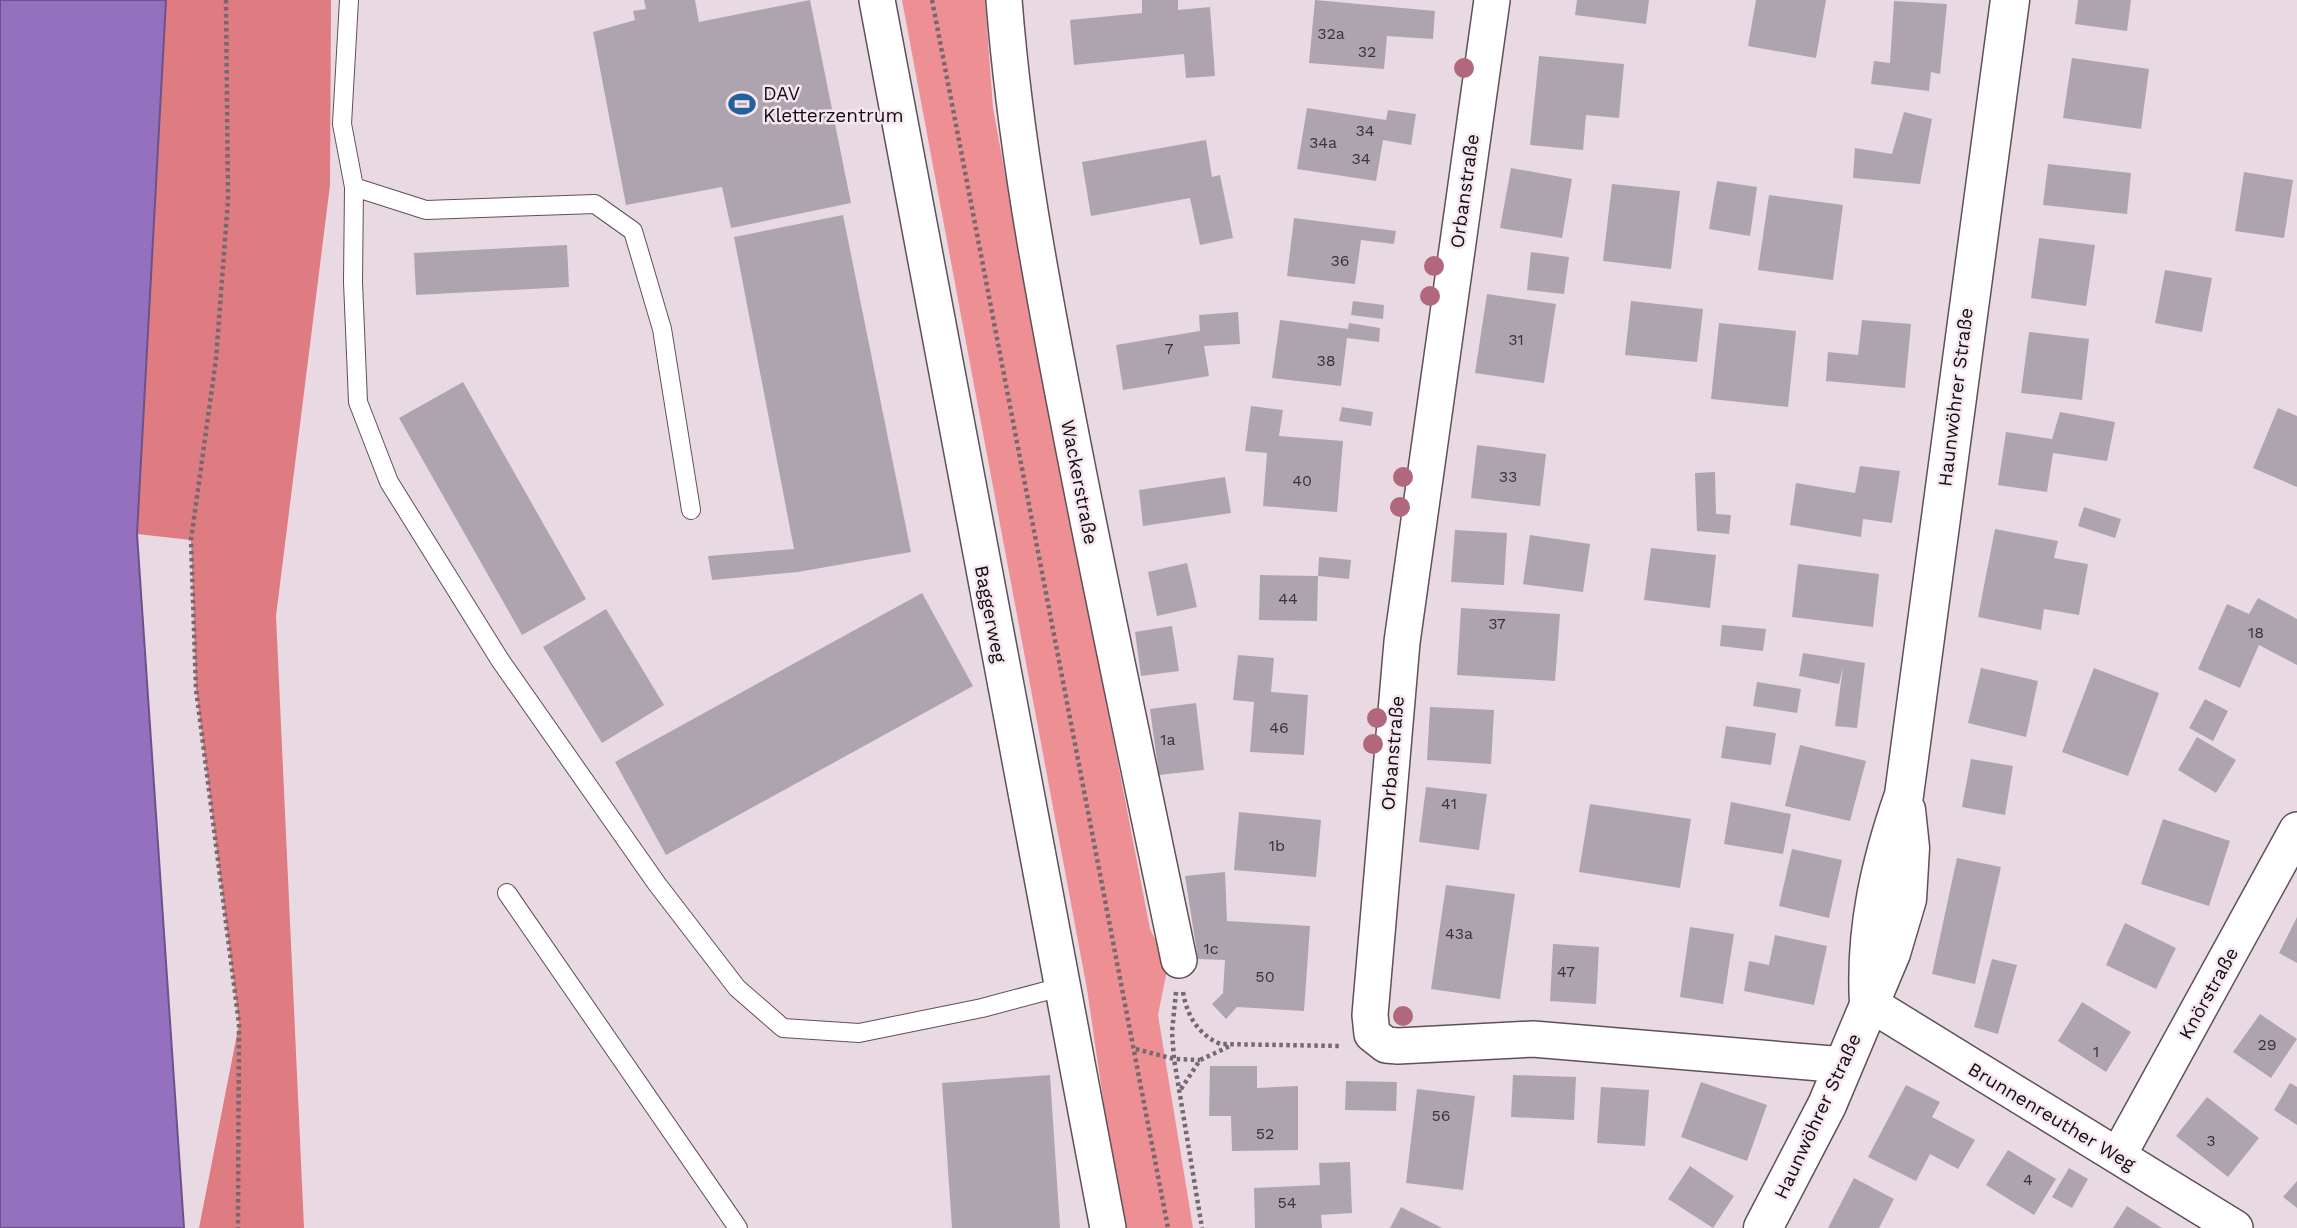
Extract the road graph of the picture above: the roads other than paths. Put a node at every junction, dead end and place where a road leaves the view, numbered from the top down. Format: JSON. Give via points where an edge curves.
{"nodes":[{"id":1,"x":349,"y":0,"type":"edge"},
{"id":2,"x":877,"y":0,"type":"edge"},
{"id":3,"x":1004,"y":0,"type":"edge"},
{"id":4,"x":1492,"y":0,"type":"edge"},
{"id":5,"x":2010,"y":0,"type":"edge"},
{"id":6,"x":354,"y":187,"type":"junction"},
{"id":7,"x":691,"y":510,"type":"dead end"},
{"id":8,"x":2297,"y":830,"type":"edge"},
{"id":9,"x":507,"y":893,"type":"dead end"},
{"id":10,"x":1179,"y":960,"type":"road end"},
{"id":11,"x":1061,"y":987,"type":"junction"},
{"id":12,"x":1869,"y":1003,"type":"junction"},
{"id":13,"x":1844,"y":1065,"type":"junction"},
{"id":14,"x":2118,"y":1156,"type":"junction"},
{"id":15,"x":738,"y":1228,"type":"edge"},
{"id":16,"x":1108,"y":1228,"type":"edge"},
{"id":17,"x":1762,"y":1228,"type":"edge"},
{"id":18,"x":2235,"y":1228,"type":"edge"}],
"edges":[{"from":1,"to":6,"type":"lane","via":[[342,124]]},
{"from":2,"to":11,"type":"street","name":"Baggerweg"},
{"from":3,"to":10,"type":"street","name":"Wackerstraße","via":[[1012,103],[1033,235],[1099,581]]},
{"from":4,"to":13,"type":"street","name":"Orbanstraße","via":[[1402,642],[1370,1014],[1372,1034],[1398,1046],[1533,1039]]},
{"from":5,"to":12,"type":"street","name":"Haunwöhrer Straße","via":[[1904,795],[1910,848],[1907,899],[1891,953]]},
{"from":6,"to":7,"type":"lane","via":[[426,210],[595,204],[633,231],[662,329]]},
{"from":6,"to":11,"type":"lane","via":[[358,402],[389,482],[500,660],[657,884],[737,988],[783,1028],[859,1033]]},
{"from":8,"to":14,"type":"street","name":"Knörstraße"},
{"from":9,"to":15,"type":"lane"},
{"from":11,"to":16,"type":"street","name":"Baggerweg"},
{"from":12,"to":13,"type":"street","name":"Haunwöhrer Straße"},
{"from":12,"to":14,"type":"street","name":"Brunnenreuther Weg"},
{"from":13,"to":17,"type":"street","name":"Haunwöhrer Straße"},
{"from":14,"to":18,"type":"street","name":"Brunnenreuther Weg"}]}
